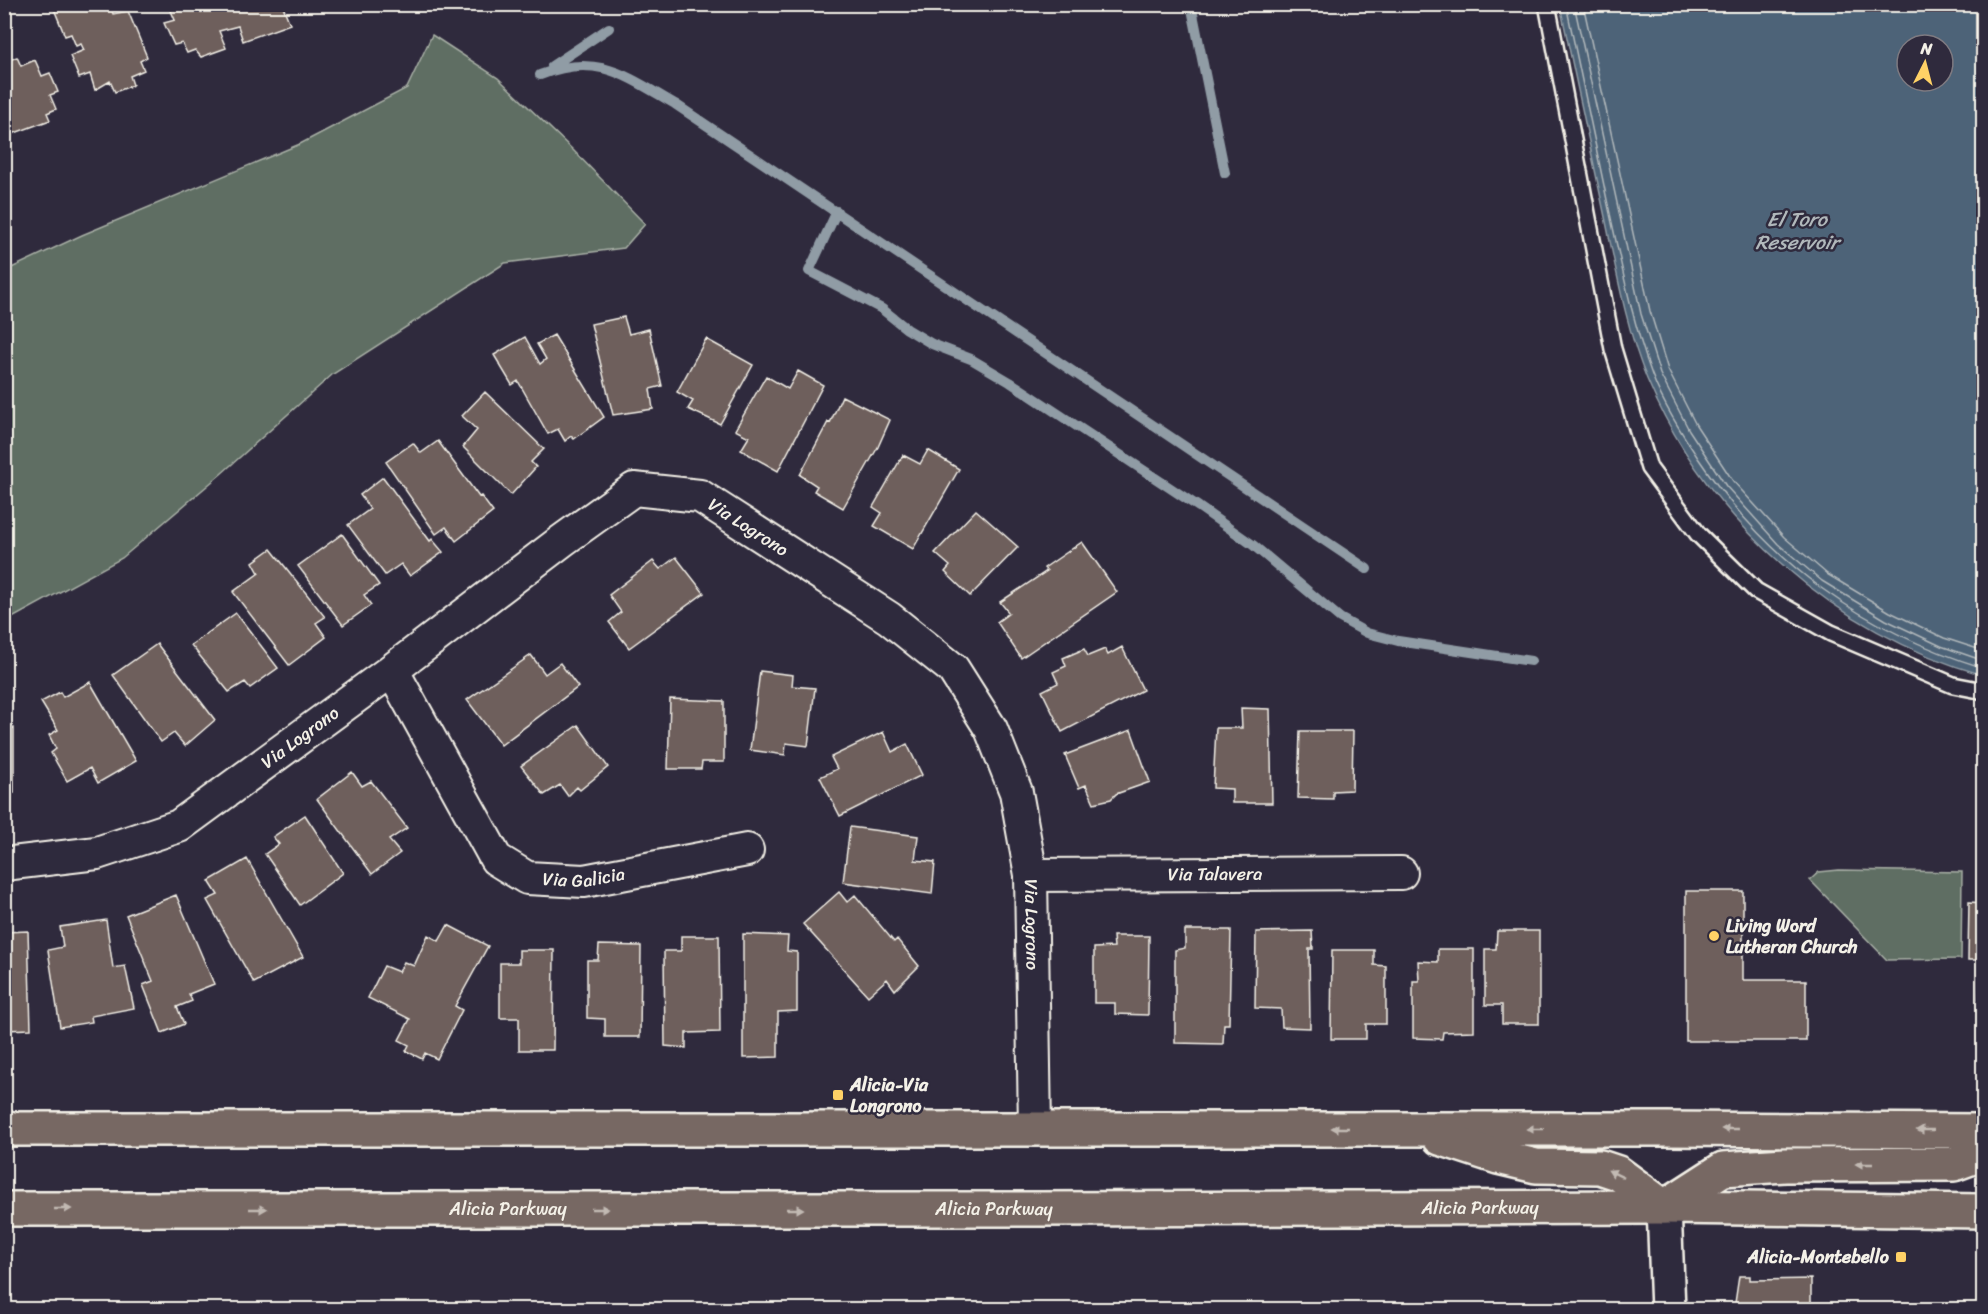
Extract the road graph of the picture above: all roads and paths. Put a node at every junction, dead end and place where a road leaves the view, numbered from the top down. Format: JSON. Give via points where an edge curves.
{"nodes":[{"id":1,"x":1547,"y":4,"type":"edge"},
{"id":2,"x":392,"y":669,"type":"junction"},
{"id":3,"x":1983,"y":691,"type":"edge"},
{"id":4,"x":747,"y":850,"type":"dead end"},
{"id":5,"x":4,"y":864,"type":"edge"},
{"id":6,"x":1401,"y":873,"type":"dead end"},
{"id":7,"x":1031,"y":874,"type":"junction"},
{"id":8,"x":1410,"y":1128,"type":"junction"},
{"id":9,"x":4,"y":1129,"type":"edge"},
{"id":10,"x":1035,"y":1129,"type":"junction"},
{"id":11,"x":1983,"y":1131,"type":"edge"},
{"id":12,"x":1983,"y":1153,"type":"edge"},
{"id":13,"x":1664,"y":1207,"type":"junction"},
{"id":14,"x":4,"y":1209,"type":"edge"},
{"id":15,"x":1983,"y":1211,"type":"edge"},
{"id":16,"x":1668,"y":1310,"type":"edge"}],
"edges":[{"from":1,"to":3,"type":"lane","via":[[1613,349],[1649,468],[1698,534],[1756,591],[1831,633],[1953,685]]},
{"from":2,"to":4,"type":"street","name":"Via Galicia","via":[[496,859],[527,878],[584,881]]},
{"from":2,"to":5,"type":"street","name":"Via Logrono","via":[[179,826],[97,852]]},
{"from":2,"to":7,"type":"street","name":"Via Logrono","via":[[634,489],[700,496],[889,618],[954,669],[991,729],[1016,792]]},
{"from":6,"to":7,"type":"street","name":"Via Talavera"},
{"from":7,"to":10,"type":"street","name":"Via Logrono"},
{"from":8,"to":10,"type":"main road","one_way":true},
{"from":11,"to":8,"type":"main road","one_way":true},
{"from":13,"to":8,"type":"main road","one_way":true,"via":[[1610,1170],[1536,1166]]},
{"from":9,"to":10,"type":"main road"},
{"from":12,"to":13,"type":"main road","one_way":true,"via":[[1954,1164],[1723,1169]]},
{"from":14,"to":13,"type":"main road","name":"Alicia Parkway","one_way":true},
{"from":13,"to":15,"type":"main road","name":"Alicia Parkway"},
{"from":13,"to":16,"type":"street"}]}
